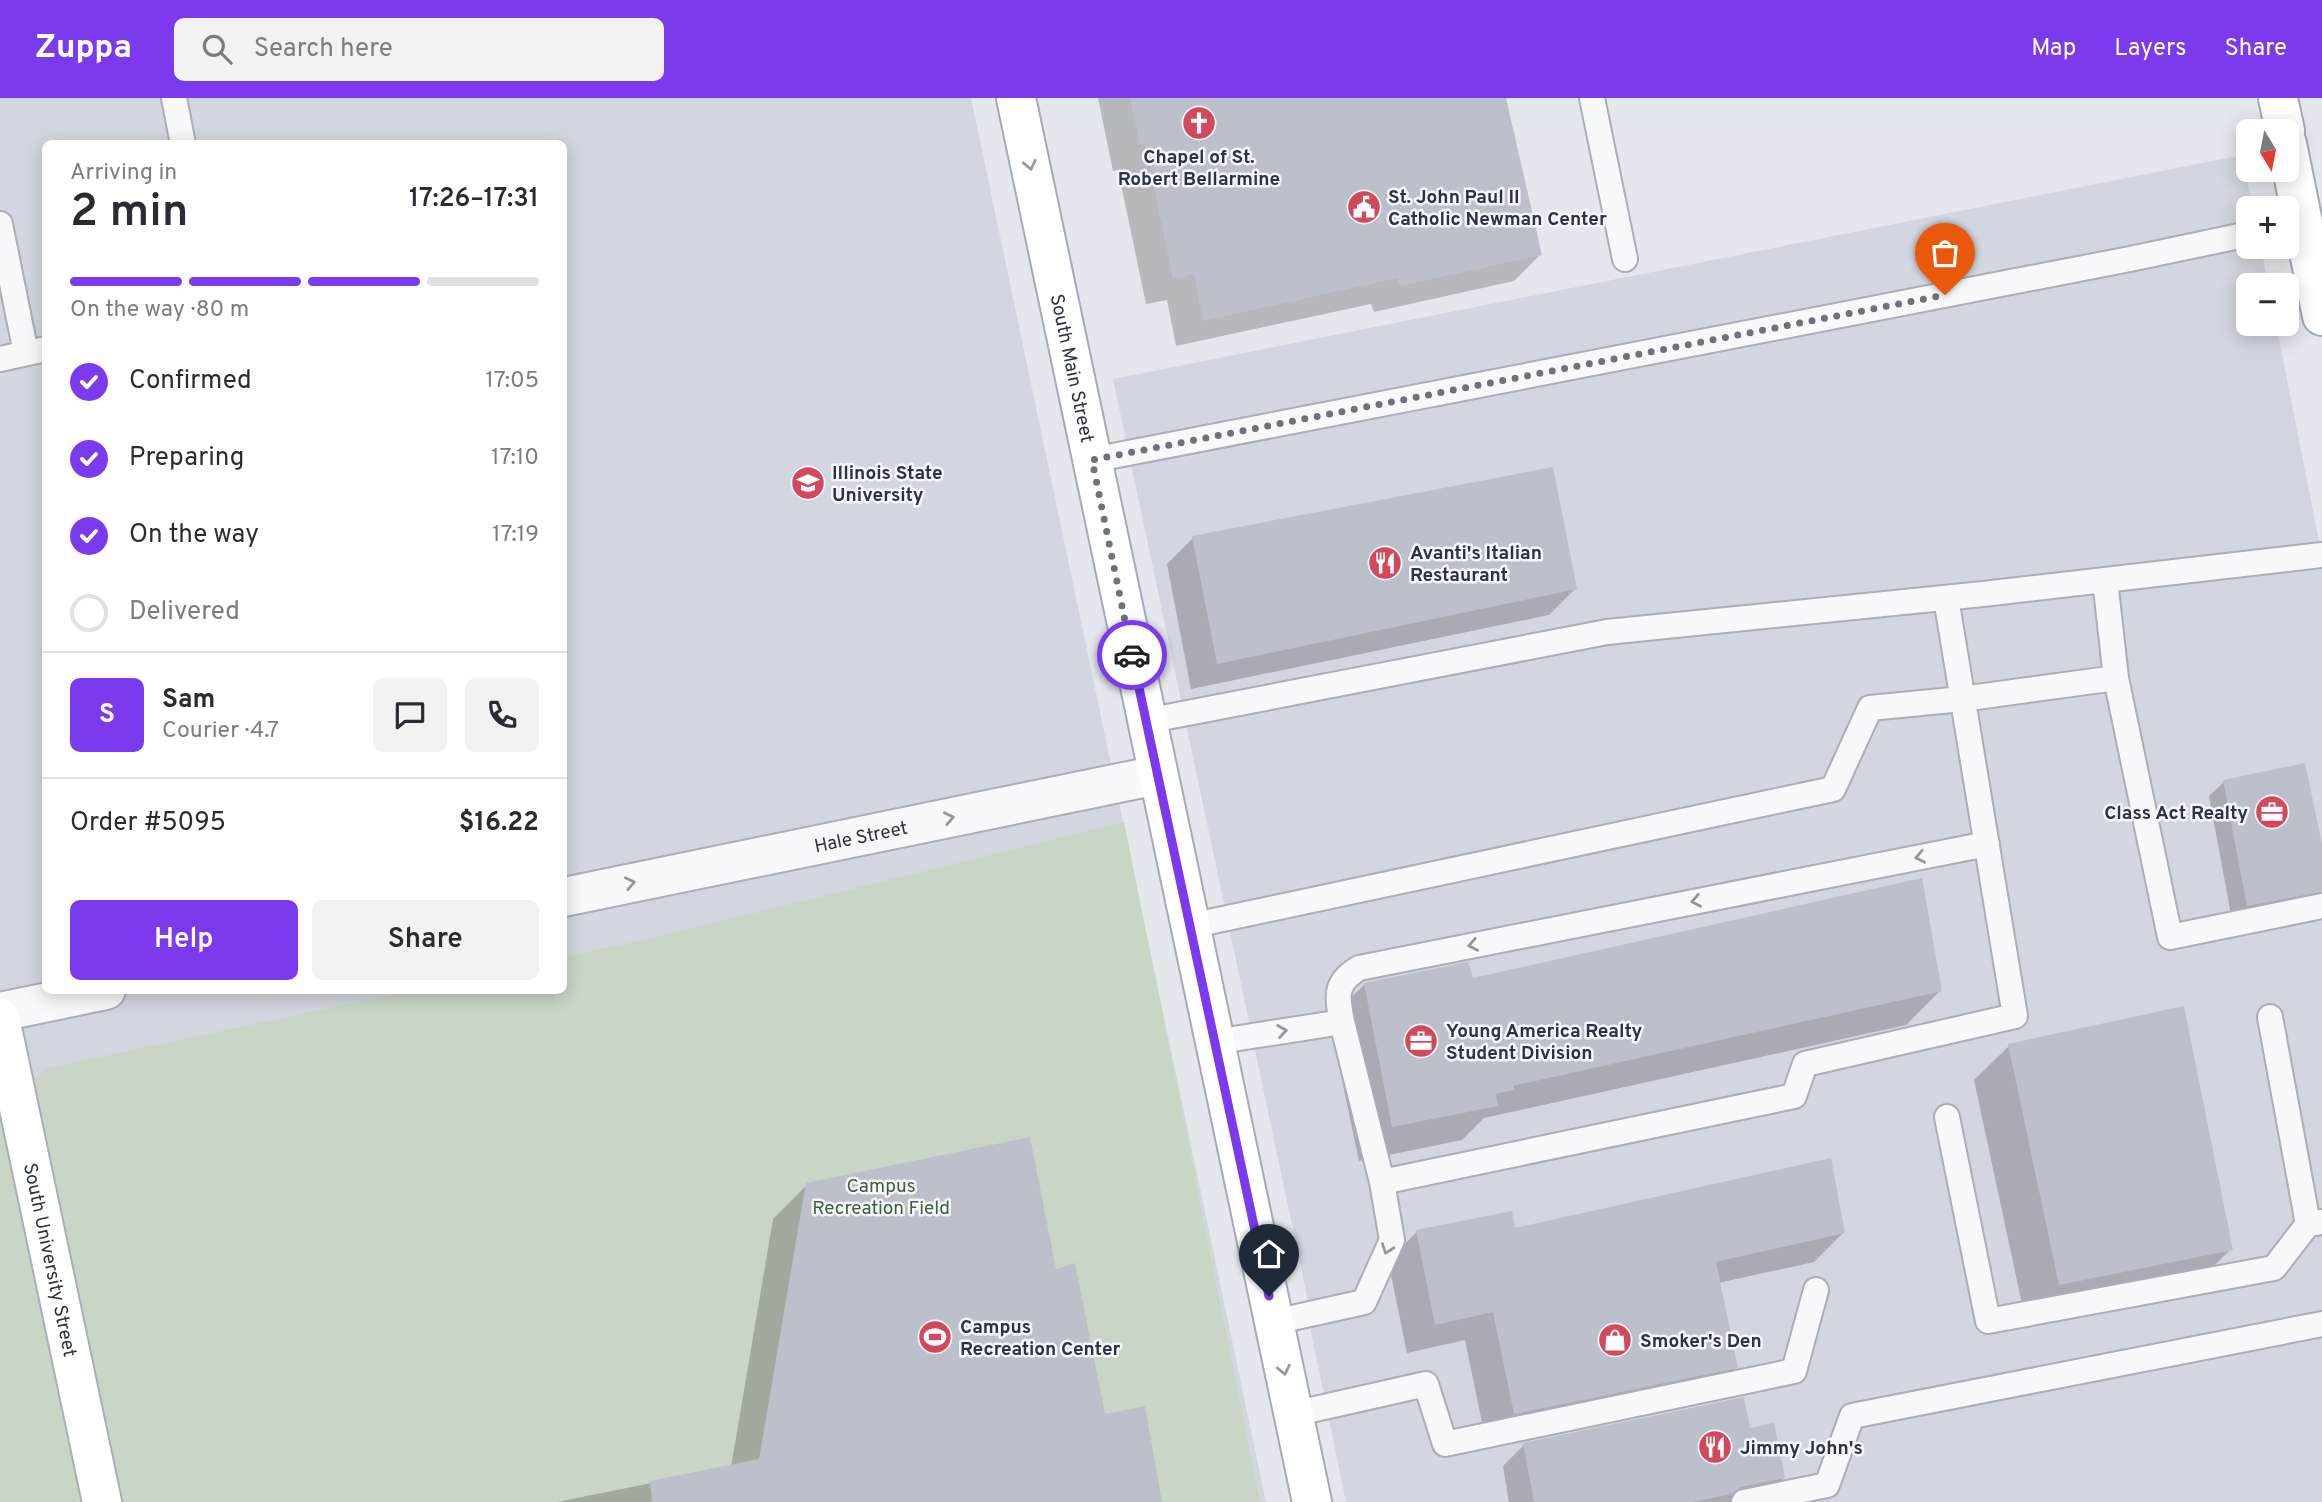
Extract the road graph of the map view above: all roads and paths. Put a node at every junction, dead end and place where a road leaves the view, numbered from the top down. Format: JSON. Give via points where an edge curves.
{"nodes":[{"id":1,"x":174,"y":98,"type":"edge"},
{"id":2,"x":1016,"y":98,"type":"edge"},
{"id":3,"x":1592,"y":98,"type":"edge"},
{"id":4,"x":2278,"y":98,"type":"edge"},
{"id":5,"x":2282,"y":119,"type":"edge"},
{"id":6,"x":182,"y":140,"type":"edge"},
{"id":7,"x":0,"y":224,"type":"edge"},
{"id":8,"x":2236,"y":237,"type":"edge"},
{"id":9,"x":2299,"y":238,"type":"edge"},
{"id":10,"x":1625,"y":259,"type":"dead end"},
{"id":11,"x":2322,"y":316,"type":"edge"},
{"id":12,"x":36,"y":351,"type":"edge"},
{"id":13,"x":0,"y":359,"type":"edge"},
{"id":14,"x":1092,"y":460,"type":"junction"},
{"id":15,"x":2322,"y":555,"type":"edge"},
{"id":16,"x":2105,"y":580,"type":"junction"},
{"id":17,"x":1946,"y":598,"type":"junction"},
{"id":18,"x":2116,"y":678,"type":"junction"},
{"id":19,"x":1962,"y":699,"type":"junction"},
{"id":20,"x":1146,"y":721,"type":"junction"},
{"id":21,"x":1158,"y":775,"type":"junction"},
{"id":22,"x":1987,"y":844,"type":"junction"},
{"id":23,"x":567,"y":896,"type":"edge"},
{"id":24,"x":2322,"y":906,"type":"edge"},
{"id":25,"x":1190,"y":926,"type":"junction"},
{"id":26,"x":87,"y":994,"type":"edge"},
{"id":27,"x":0,"y":1012,"type":"edge"},
{"id":28,"x":2270,"y":1017,"type":"dead end"},
{"id":29,"x":0,"y":1018,"type":"edge"},
{"id":30,"x":1342,"y":1022,"type":"junction"},
{"id":31,"x":1214,"y":1042,"type":"junction"},
{"id":32,"x":10,"y":1114,"type":"edge"},
{"id":33,"x":1947,"y":1117,"type":"dead end"},
{"id":34,"x":1382,"y":1182,"type":"junction"},
{"id":35,"x":2315,"y":1223,"type":"edge"},
{"id":36,"x":1816,"y":1290,"type":"dead end"},
{"id":37,"x":1274,"y":1322,"type":"junction"},
{"id":38,"x":2322,"y":1324,"type":"edge"},
{"id":39,"x":1293,"y":1414,"type":"junction"},
{"id":40,"x":102,"y":1502,"type":"edge"},
{"id":41,"x":1312,"y":1502,"type":"edge"},
{"id":42,"x":1744,"y":1502,"type":"edge"}],
"edges":[{"from":1,"to":6,"type":"lane"},
{"from":2,"to":14,"type":"main road","name":"South Main Street","one_way":true},
{"from":3,"to":10,"type":"lane"},
{"from":4,"to":5,"type":"main road"},
{"from":7,"to":12,"type":"lane"},
{"from":8,"to":14,"type":"lane"},
{"from":9,"to":11,"type":"main road"},
{"from":12,"to":13,"type":"lane"},
{"from":14,"to":20,"type":"main road","name":"South Main Street"},
{"from":15,"to":16,"type":"lane"},
{"from":16,"to":17,"type":"lane"},
{"from":16,"to":18,"type":"lane"},
{"from":17,"to":19,"type":"lane"},
{"from":17,"to":20,"type":"lane","via":[[1607,632]]},
{"from":18,"to":19,"type":"lane"},
{"from":18,"to":24,"type":"lane","via":[[2170,937]]},
{"from":19,"to":22,"type":"lane"},
{"from":19,"to":25,"type":"lane","via":[[1870,708],[1833,789]]},
{"from":20,"to":21,"type":"main road","name":"South Main Street"},
{"from":23,"to":21,"type":"street","name":"Hale Street","one_way":true},
{"from":21,"to":25,"type":"main road","name":"South Main Street"},
{"from":22,"to":30,"type":"lane","one_way":true,"via":[[1359,968],[1345,976],[1339,988]]},
{"from":22,"to":34,"type":"lane","via":[[2015,1016],[1805,1064],[1794,1096]]},
{"from":25,"to":31,"type":"main road","name":"South Main Street"},
{"from":26,"to":27,"type":"street"},
{"from":28,"to":35,"type":"lane"},
{"from":29,"to":32,"type":"main road","name":"South University Street"},
{"from":31,"to":30,"type":"lane","one_way":true},
{"from":30,"to":34,"type":"lane"},
{"from":31,"to":37,"type":"main road","name":"South Main Street"},
{"from":32,"to":40,"type":"main road","name":"South University Street"},
{"from":33,"to":35,"type":"lane","via":[[1988,1321],[2274,1268]]},
{"from":34,"to":37,"type":"lane","one_way":true,"via":[[1392,1240],[1364,1302]]},
{"from":36,"to":39,"type":"lane","via":[[1794,1371],[1446,1444],[1426,1384]]},
{"from":37,"to":39,"type":"main road","name":"South Main Street","one_way":true},
{"from":38,"to":42,"type":"lane","via":[[1852,1416],[1827,1485]]},
{"from":39,"to":41,"type":"main road","name":"South Main Street"}]}
